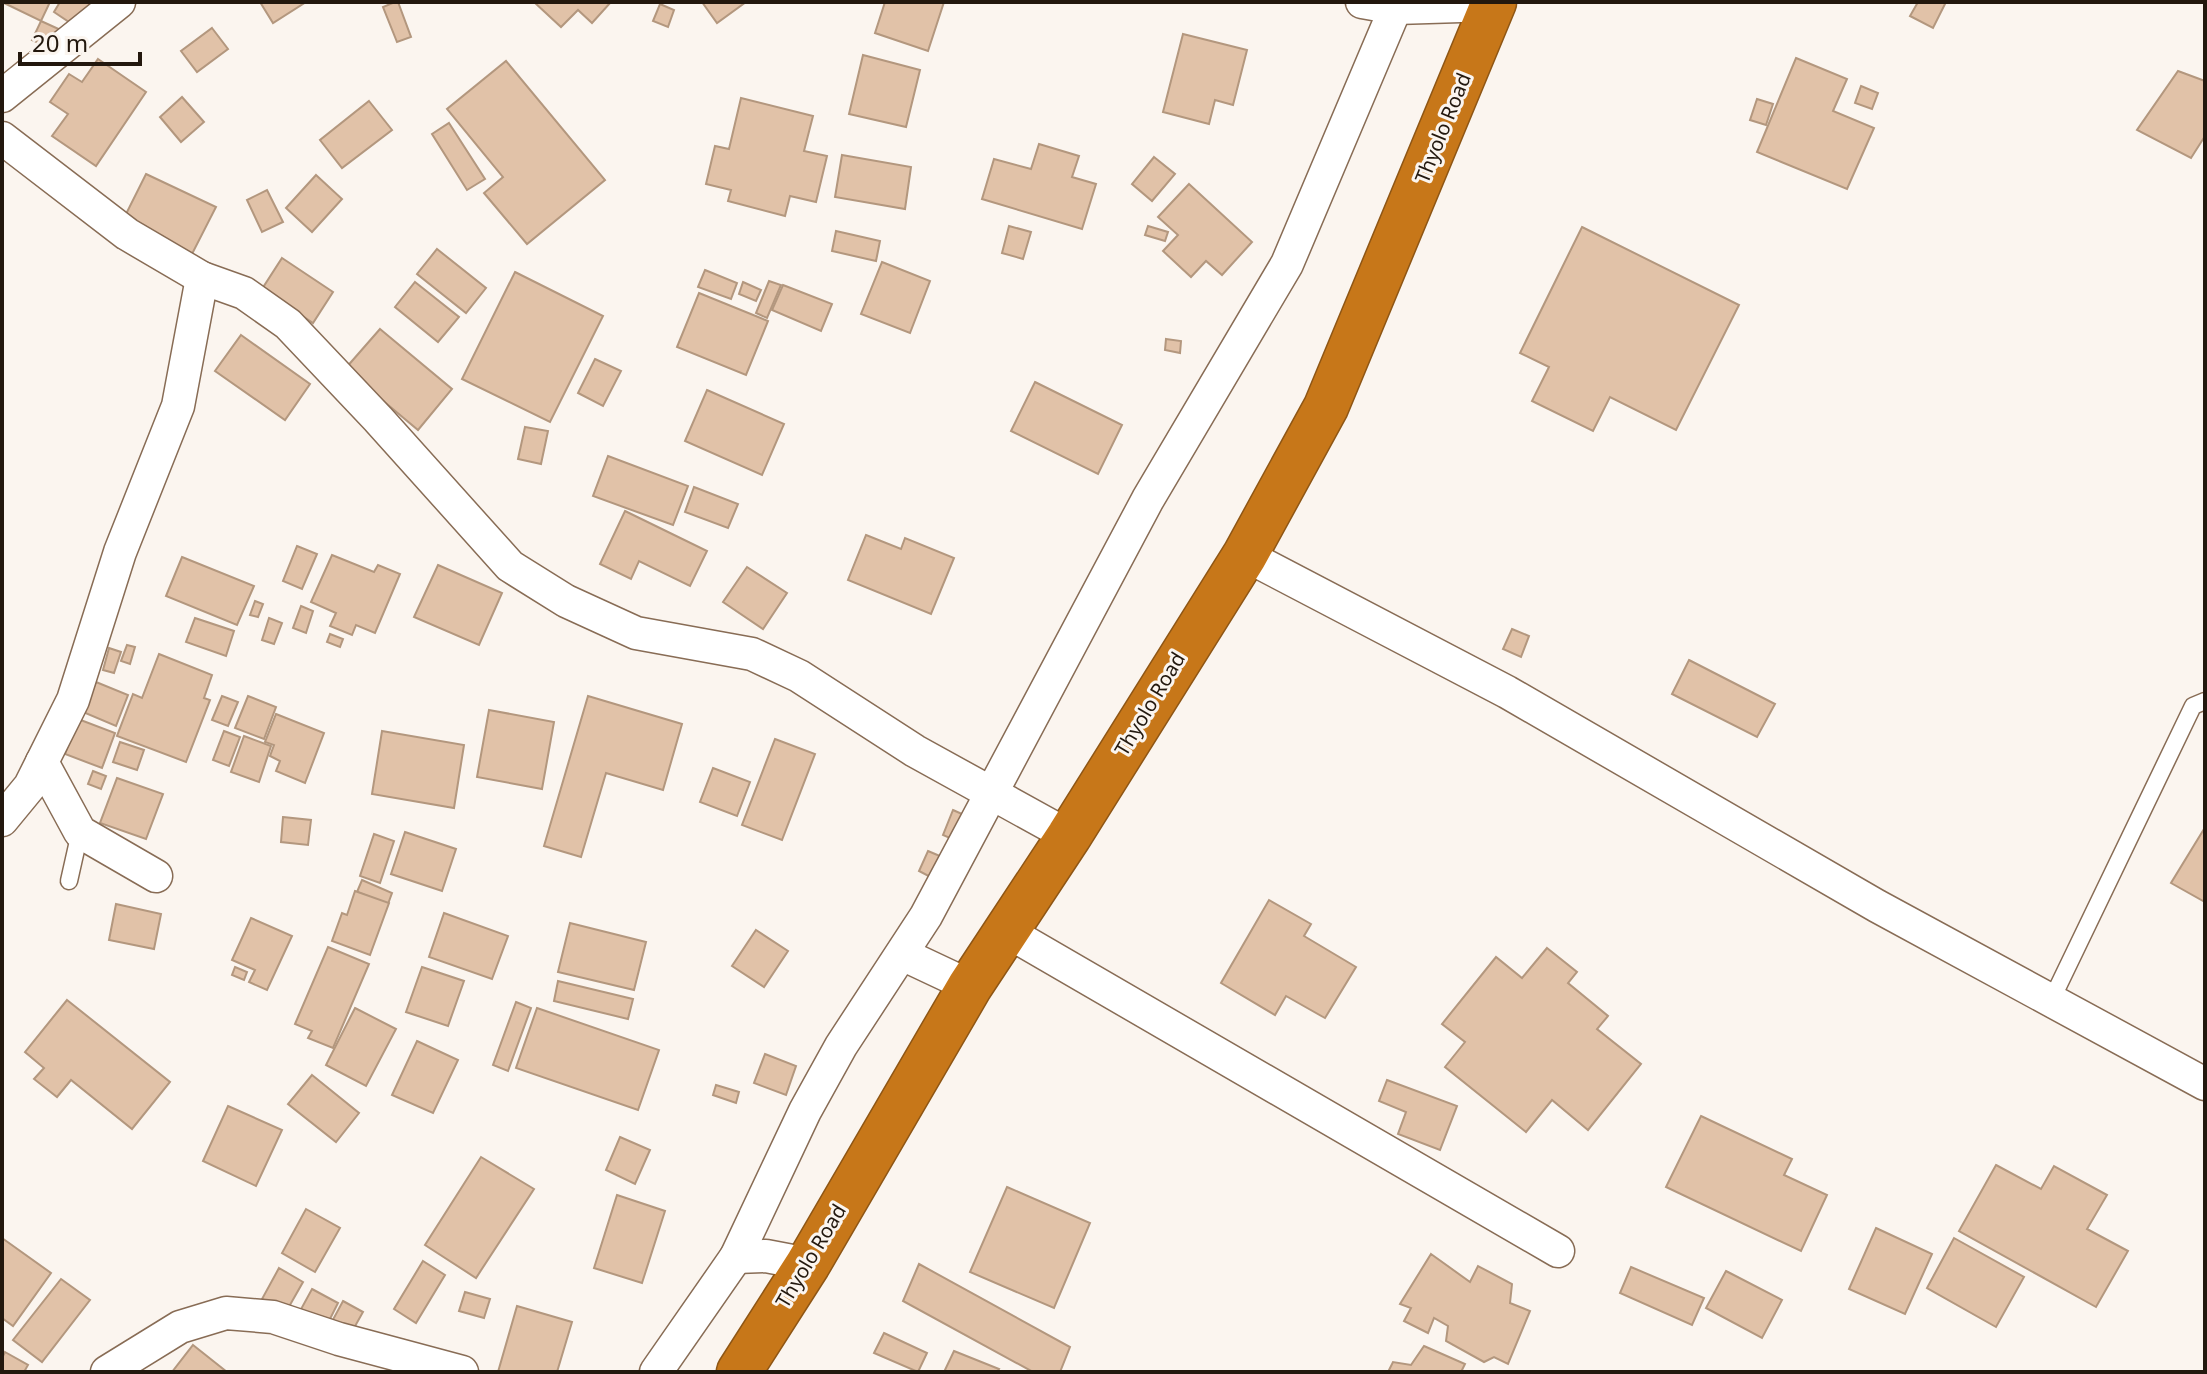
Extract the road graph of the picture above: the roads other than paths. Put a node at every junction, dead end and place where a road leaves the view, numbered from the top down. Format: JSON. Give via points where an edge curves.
{"nodes":[{"id":1,"x":119,"y":2,"type":"edge"},
{"id":2,"x":1362,"y":2,"type":"edge"},
{"id":3,"x":1493,"y":4,"type":"edge"},
{"id":4,"x":1397,"y":5,"type":"edge"},
{"id":5,"x":2,"y":96,"type":"edge"},
{"id":6,"x":2,"y":138,"type":"edge"},
{"id":7,"x":202,"y":278,"type":"junction"},
{"id":8,"x":1245,"y":555,"type":"junction"},
{"id":9,"x":2205,"y":701,"type":"edge"},
{"id":10,"x":42,"y":762,"type":"junction"},
{"id":11,"x":993,"y":793,"type":"junction"},
{"id":12,"x":2,"y":820,"type":"edge"},
{"id":13,"x":80,"y":832,"type":"junction"},
{"id":14,"x":1069,"y":836,"type":"junction"},
{"id":15,"x":156,"y":876,"type":"dead end"},
{"id":16,"x":69,"y":881,"type":"dead end"},
{"id":17,"x":1006,"y":931,"type":"junction"},
{"id":18,"x":902,"y":954,"type":"junction"},
{"id":19,"x":970,"y":986,"type":"junction"},
{"id":20,"x":2051,"y":1001,"type":"junction"},
{"id":21,"x":2205,"y":1084,"type":"edge"},
{"id":22,"x":1558,"y":1251,"type":"dead end"},
{"id":23,"x":736,"y":1257,"type":"junction"},
{"id":24,"x":808,"y":1264,"type":"junction"},
{"id":25,"x":107,"y":1372,"type":"edge"},
{"id":26,"x":462,"y":1372,"type":"edge"},
{"id":27,"x":656,"y":1372,"type":"edge"},
{"id":28,"x":739,"y":1372,"type":"edge"}],
"edges":[{"from":1,"to":5,"type":"street"},
{"from":2,"to":4,"type":"street"},
{"from":3,"to":4,"type":"street"},
{"from":3,"to":8,"type":"highway","name":"Thyolo Road","via":[[1326,407]]},
{"from":4,"to":11,"type":"street","via":[[1287,264],[1148,499]]},
{"from":6,"to":7,"type":"street","via":[[127,234]]},
{"from":7,"to":10,"type":"street","via":[[178,406],[120,552],[73,700]]},
{"from":7,"to":11,"type":"street","via":[[244,293],[288,324],[510,566],[566,601],[636,633],[752,654],[799,676],[915,751]]},
{"from":8,"to":14,"type":"highway","name":"Thyolo Road"},
{"from":8,"to":20,"type":"street","via":[[1507,692]]},
{"from":9,"to":20,"type":"lane","via":[[2193,706]]},
{"from":10,"to":12,"type":"street"},
{"from":10,"to":13,"type":"street"},
{"from":11,"to":14,"type":"street"},
{"from":11,"to":18,"type":"street"},
{"from":13,"to":15,"type":"street"},
{"from":13,"to":16,"type":"lane"},
{"from":14,"to":17,"type":"highway","name":"Thyolo Road"},
{"from":17,"to":19,"type":"highway","name":"Thyolo Road"},
{"from":17,"to":22,"type":"street"},
{"from":18,"to":19,"type":"street"},
{"from":18,"to":23,"type":"street","via":[[805,1111]]},
{"from":19,"to":24,"type":"highway","name":"Thyolo Road"},
{"from":20,"to":21,"type":"street"},
{"from":23,"to":24,"type":"street"},
{"from":23,"to":27,"type":"street"},
{"from":24,"to":28,"type":"highway","name":"Thyolo Road"},
{"from":25,"to":26,"type":"street","via":[[180,1327],[226,1313],[273,1317]]}]}
